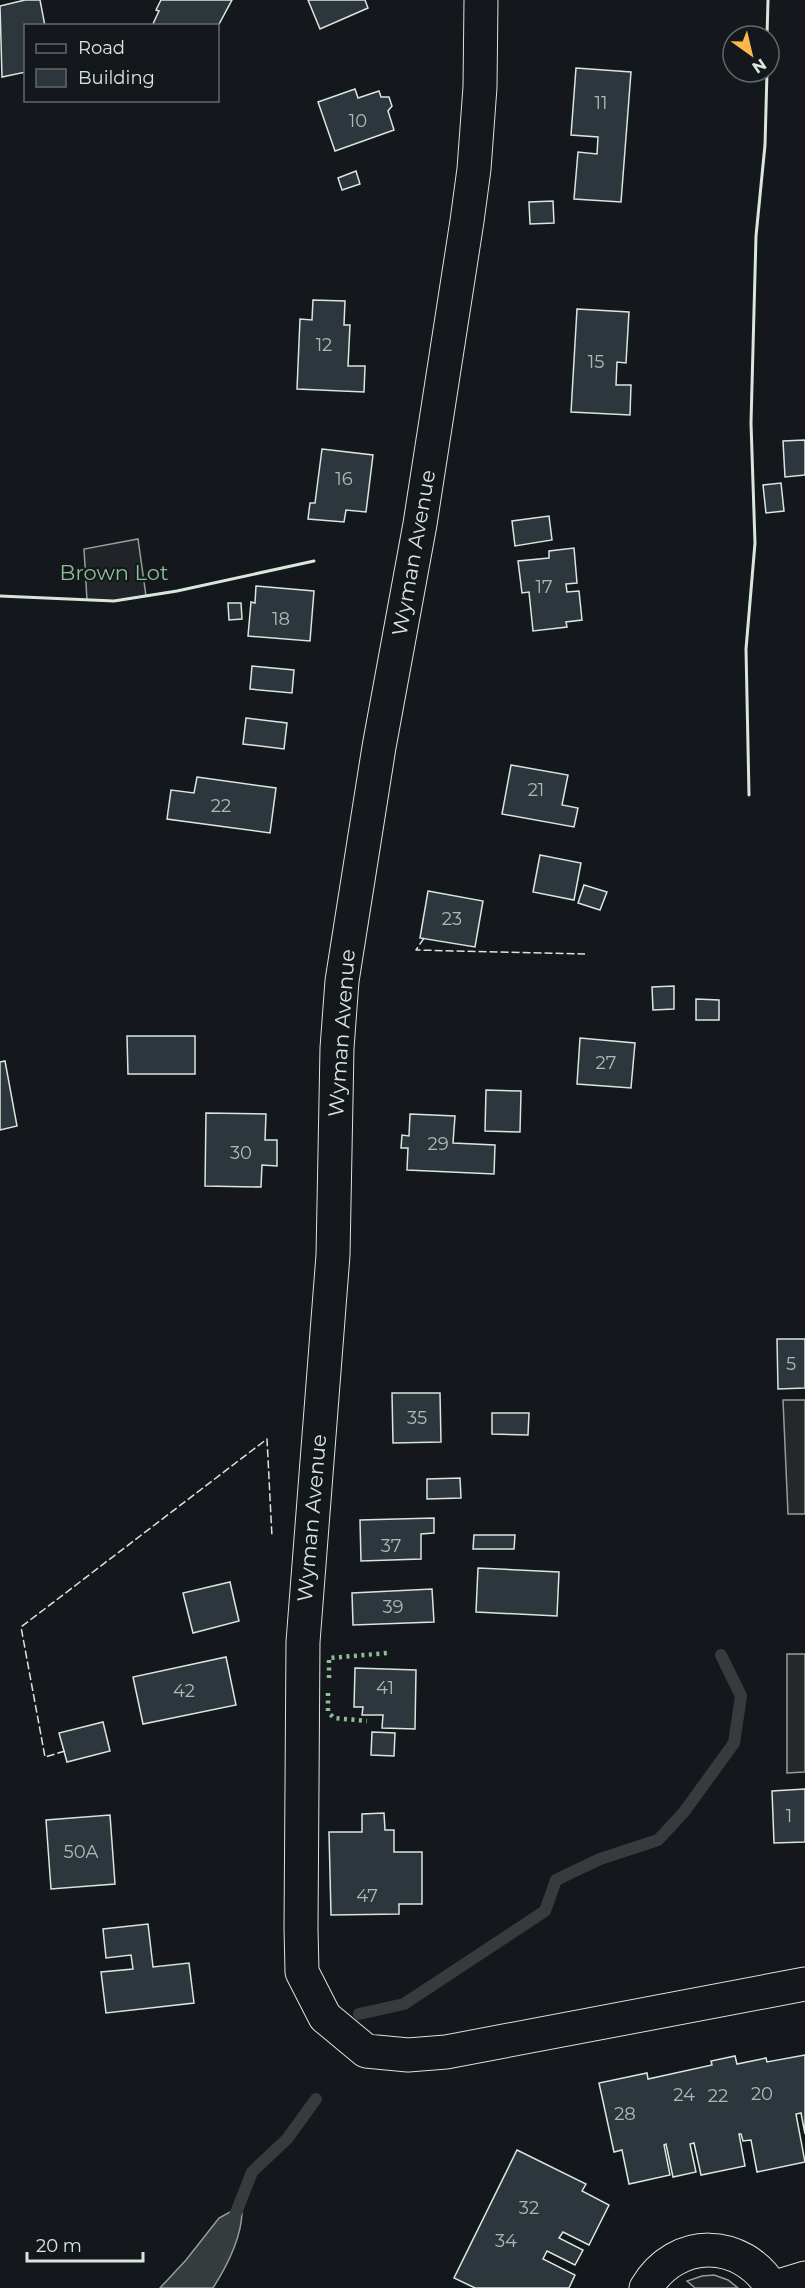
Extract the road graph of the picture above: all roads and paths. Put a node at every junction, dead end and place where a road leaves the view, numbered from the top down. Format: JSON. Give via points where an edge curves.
{"nodes":[{"id":1,"x":481,"y":0,"type":"edge"},
{"id":2,"x":805,"y":1984,"type":"edge"},
{"id":3,"x":805,"y":2278,"type":"edge"},
{"id":4,"x":646,"y":2288,"type":"edge"},
{"id":5,"x":772,"y":2288,"type":"edge"}],
"edges":[{"from":1,"to":2,"type":"street","name":"Wyman Avenue","via":[[480,87],[467,221],[342,981],[333,1256],[303,1642],[302,1972],[325,2017],[366,2051],[408,2055],[446,2052]]},
{"from":3,"to":5,"type":"street"},
{"from":4,"to":5,"type":"street","via":[[674,2259],[703,2250],[748,2261]]}]}
